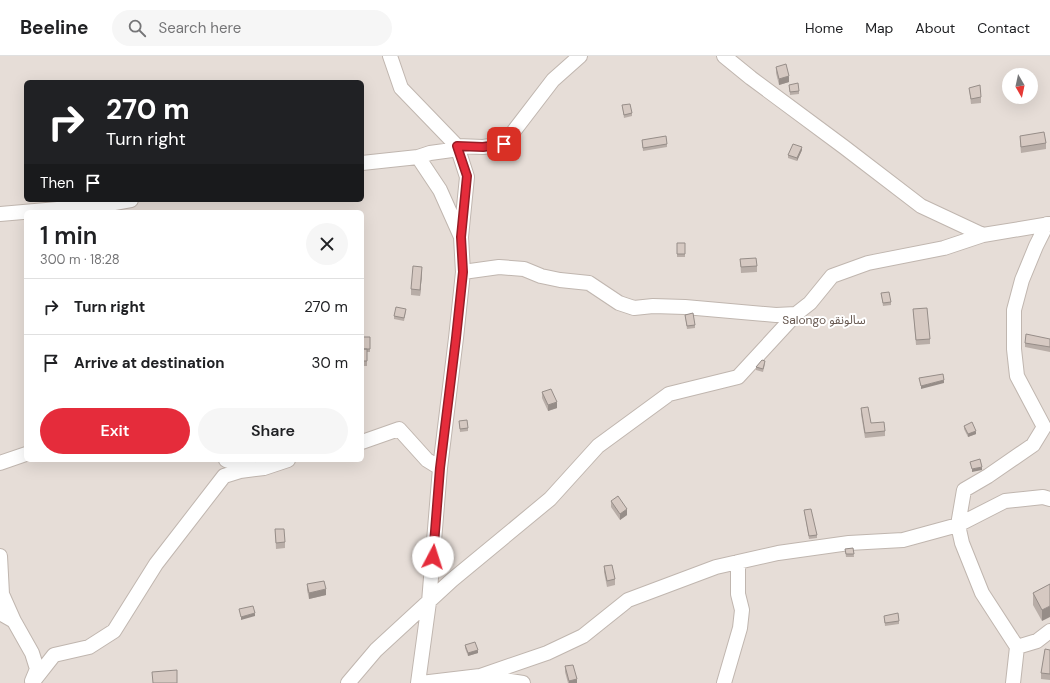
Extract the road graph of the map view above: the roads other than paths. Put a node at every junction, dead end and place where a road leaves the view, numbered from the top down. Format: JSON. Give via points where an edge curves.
{"nodes":[{"id":1,"x":390,"y":56,"type":"edge"},
{"id":2,"x":580,"y":56,"type":"edge"},
{"id":3,"x":724,"y":56,"type":"edge"},
{"id":4,"x":457,"y":146,"type":"junction"},
{"id":5,"x":418,"y":157,"type":"junction"},
{"id":6,"x":364,"y":163,"type":"edge"},
{"id":7,"x":120,"y":202,"type":"edge"},
{"id":8,"x":46,"y":210,"type":"edge"},
{"id":9,"x":24,"y":212,"type":"edge"},
{"id":10,"x":0,"y":214,"type":"edge"},
{"id":11,"x":1048,"y":224,"type":"edge"},
{"id":12,"x":983,"y":235,"type":"junction"},
{"id":13,"x":461,"y":237,"type":"junction"},
{"id":14,"x":463,"y":272,"type":"junction"},
{"id":15,"x":796,"y":314,"type":"junction"},
{"id":16,"x":364,"y":441,"type":"edge"},
{"id":17,"x":24,"y":455,"type":"edge"},
{"id":18,"x":232,"y":462,"type":"edge"},
{"id":19,"x":282,"y":462,"type":"edge"},
{"id":20,"x":0,"y":463,"type":"edge"},
{"id":21,"x":440,"y":468,"type":"junction"},
{"id":22,"x":253,"y":469,"type":"junction"},
{"id":23,"x":1050,"y":499,"type":"edge"},
{"id":24,"x":958,"y":525,"type":"junction"},
{"id":25,"x":0,"y":556,"type":"edge"},
{"id":26,"x":738,"y":562,"type":"junction"},
{"id":27,"x":429,"y":602,"type":"junction"},
{"id":28,"x":0,"y":612,"type":"edge"},
{"id":29,"x":14,"y":621,"type":"junction"},
{"id":30,"x":1050,"y":631,"type":"edge"},
{"id":31,"x":1017,"y":647,"type":"junction"},
{"id":32,"x":480,"y":676,"type":"junction"},
{"id":33,"x":32,"y":683,"type":"edge"},
{"id":34,"x":348,"y":683,"type":"edge"},
{"id":35,"x":418,"y":683,"type":"edge"},
{"id":36,"x":421,"y":683,"type":"edge"},
{"id":37,"x":523,"y":683,"type":"edge"},
{"id":38,"x":724,"y":683,"type":"edge"},
{"id":39,"x":1013,"y":683,"type":"edge"}],
"edges":[{"from":1,"to":4,"type":"street","via":[[401,88]]},
{"from":2,"to":4,"type":"street","via":[[553,80],[504,144],[483,147]]},
{"from":3,"to":12,"type":"street","via":[[921,206]]},
{"from":4,"to":5,"type":"street","via":[[452,150]]},
{"from":4,"to":13,"type":"street","via":[[467,176]]},
{"from":5,"to":6,"type":"street"},
{"from":5,"to":13,"type":"street","via":[[440,190]]},
{"from":7,"to":8,"type":"street"},
{"from":9,"to":10,"type":"street"},
{"from":11,"to":12,"type":"street"},
{"from":11,"to":24,"type":"street","via":[[1022,280],[1014,310],[1017,376],[1044,427],[1033,445],[964,490]]},
{"from":12,"to":15,"type":"street","via":[[938,249],[868,263],[832,276],[810,303]]},
{"from":13,"to":14,"type":"street"},
{"from":14,"to":15,"type":"street","via":[[499,267],[524,269],[541,276],[589,283],[619,303],[634,308],[685,307],[776,315]]},
{"from":14,"to":21,"type":"street"},
{"from":15,"to":27,"type":"street","via":[[738,377],[669,394],[598,446],[550,499]]},
{"from":16,"to":21,"type":"street","via":[[399,429],[426,460]]},
{"from":17,"to":20,"type":"street"},
{"from":18,"to":22,"type":"street"},
{"from":19,"to":22,"type":"street"},
{"from":21,"to":27,"type":"street"},
{"from":22,"to":33,"type":"street","via":[[224,476],[156,564],[114,631],[89,647],[54,655]]},
{"from":23,"to":24,"type":"street","via":[[1043,497],[1005,501]]},
{"from":24,"to":26,"type":"street","via":[[904,540],[849,543],[778,553]]},
{"from":24,"to":31,"type":"street","via":[[962,543],[982,593]]},
{"from":25,"to":29,"type":"street","via":[[2,594]]},
{"from":26,"to":32,"type":"street","via":[[716,567],[628,600],[583,636],[547,653]]},
{"from":26,"to":38,"type":"street","via":[[738,594],[742,610],[740,628]]},
{"from":27,"to":34,"type":"street","via":[[376,650]]},
{"from":27,"to":35,"type":"street"},
{"from":28,"to":29,"type":"street"},
{"from":29,"to":33,"type":"street","via":[[32,653],[37,670]]},
{"from":30,"to":31,"type":"street","via":[[1037,641]]},
{"from":31,"to":39,"type":"street"},
{"from":32,"to":36,"type":"street"},
{"from":32,"to":37,"type":"street"}]}
